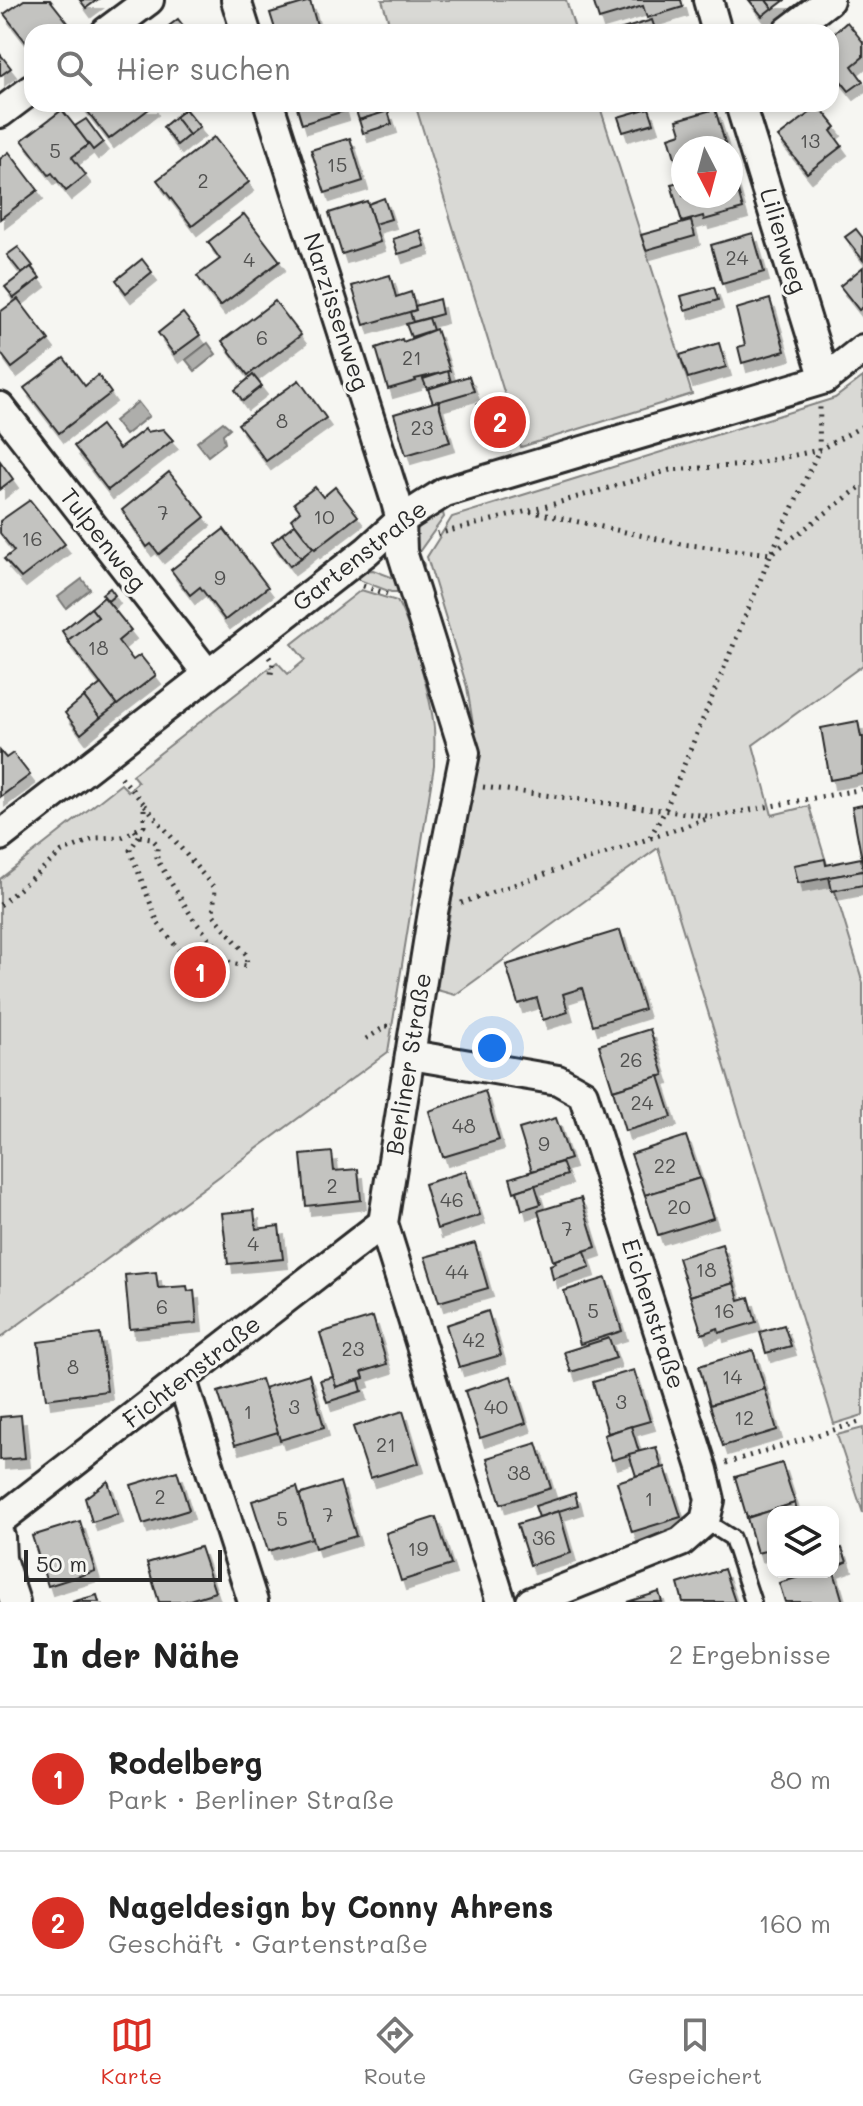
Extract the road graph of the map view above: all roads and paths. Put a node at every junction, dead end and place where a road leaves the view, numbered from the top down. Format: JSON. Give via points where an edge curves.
{"nodes":[{"id":1,"x":149,"y":0,"type":"edge"},
{"id":2,"x":236,"y":0,"type":"edge"},
{"id":3,"x":708,"y":0,"type":"edge"},
{"id":4,"x":829,"y":0,"type":"edge"},
{"id":5,"x":117,"y":24,"type":"edge"},
{"id":6,"x":244,"y":24,"type":"edge"},
{"id":7,"x":715,"y":24,"type":"edge"},
{"id":8,"x":798,"y":24,"type":"edge"},
{"id":9,"x":24,"y":95,"type":"edge"},
{"id":10,"x":272,"y":112,"type":"edge"},
{"id":11,"x":742,"y":112,"type":"edge"},
{"id":12,"x":0,"y":113,"type":"edge"},
{"id":13,"x":863,"y":349,"type":"edge"},
{"id":14,"x":819,"y":381,"type":"junction"},
{"id":15,"x":0,"y":407,"type":"edge"},
{"id":16,"x":863,"y":426,"type":"edge"},
{"id":17,"x":819,"y":450,"type":"junction"},
{"id":18,"x":863,"y":485,"type":"edge"},
{"id":19,"x":528,"y":511,"type":"junction"},
{"id":20,"x":401,"y":520,"type":"junction"},
{"id":21,"x":437,"y":534,"type":"dead end"},
{"id":22,"x":771,"y":554,"type":"junction"},
{"id":23,"x":207,"y":673,"type":"junction"},
{"id":24,"x":104,"y":756,"type":"junction"},
{"id":25,"x":461,"y":782,"type":"junction"},
{"id":26,"x":863,"y":789,"type":"edge"},
{"id":27,"x":144,"y":804,"type":"junction"},
{"id":28,"x":665,"y":811,"type":"junction"},
{"id":29,"x":712,"y":817,"type":"junction"},
{"id":30,"x":137,"y":833,"type":"junction"},
{"id":31,"x":0,"y":836,"type":"edge"},
{"id":32,"x":650,"y":838,"type":"junction"},
{"id":33,"x":0,"y":905,"type":"edge"},
{"id":34,"x":433,"y":912,"type":"junction"},
{"id":35,"x":190,"y":964,"type":"dead end"},
{"id":36,"x":411,"y":1055,"type":"junction"},
{"id":37,"x":383,"y":1223,"type":"junction"},
{"id":38,"x":182,"y":1380,"type":"junction"},
{"id":39,"x":863,"y":1421,"type":"edge"},
{"id":40,"x":703,"y":1470,"type":"junction"},
{"id":41,"x":0,"y":1520,"type":"edge"},
{"id":42,"x":705,"y":1521,"type":"junction"},
{"id":43,"x":0,"y":1537,"type":"edge"},
{"id":44,"x":15,"y":1602,"type":"edge"},
{"id":45,"x":253,"y":1602,"type":"edge"},
{"id":46,"x":501,"y":1602,"type":"edge"},
{"id":47,"x":531,"y":1602,"type":"edge"},
{"id":48,"x":753,"y":1602,"type":"edge"}],
"edges":[{"from":1,"to":5,"type":"street"},
{"from":2,"to":6,"type":"street"},
{"from":3,"to":7,"type":"street"},
{"from":4,"to":8,"type":"street"},
{"from":9,"to":12,"type":"street"},
{"from":10,"to":20,"type":"street","name":"Narzissenweg"},
{"from":11,"to":14,"type":"street","name":"Lilienweg"},
{"from":13,"to":14,"type":"street","name":"Gartenstraße"},
{"from":14,"to":17,"type":"path"},
{"from":14,"to":20,"type":"street","name":"Gartenstraße","via":[[445,492]]},
{"from":15,"to":23,"type":"street","name":"Tulpenweg"},
{"from":16,"to":17,"type":"path"},
{"from":17,"to":19,"type":"path","via":[[748,465],[670,470]]},
{"from":17,"to":22,"type":"path"},
{"from":18,"to":22,"type":"path"},
{"from":19,"to":21,"type":"path"},
{"from":19,"to":22,"type":"path","via":[[681,544]]},
{"from":20,"to":23,"type":"street","name":"Gartenstraße"},
{"from":20,"to":25,"type":"street","name":"Berliner Straße","via":[[402,552],[465,753]]},
{"from":22,"to":28,"type":"path"},
{"from":23,"to":24,"type":"street","name":"Gartenstraße"},
{"from":24,"to":27,"type":"path"},
{"from":24,"to":31,"type":"street","name":"Gartenstraße"},
{"from":25,"to":28,"type":"path"},
{"from":25,"to":34,"type":"street","name":"Berliner Straße"},
{"from":26,"to":29,"type":"path"},
{"from":27,"to":30,"type":"path","via":[[144,826]]},
{"from":27,"to":30,"type":"path","via":[[215,889],[213,914],[246,954],[247,966],[230,963],[194,920],[157,860],[157,844]]},
{"from":28,"to":29,"type":"path"},
{"from":28,"to":32,"type":"path"},
{"from":29,"to":32,"type":"path"},
{"from":30,"to":33,"type":"path","via":[[96,838],[62,852]]},
{"from":30,"to":35,"type":"path","via":[[130,850],[158,923]]},
{"from":32,"to":34,"type":"path"},
{"from":34,"to":36,"type":"street","name":"Berliner Straße"},
{"from":36,"to":37,"type":"street","name":"Berliner Straße"},
{"from":36,"to":40,"type":"street","name":"Eichenstraße","via":[[558,1080],[583,1094]]},
{"from":37,"to":38,"type":"street","name":"Fichtenstraße"},
{"from":37,"to":46,"type":"street","name":"Berliner Straße"},
{"from":38,"to":41,"type":"street","name":"Fichtenstraße"},
{"from":38,"to":45,"type":"street"},
{"from":39,"to":40,"type":"path"},
{"from":40,"to":42,"type":"street","name":"Eichenstraße","via":[[710,1500]]},
{"from":42,"to":47,"type":"street","via":[[681,1542]]},
{"from":42,"to":48,"type":"lane","via":[[732,1538]]},
{"from":43,"to":44,"type":"street"}]}
